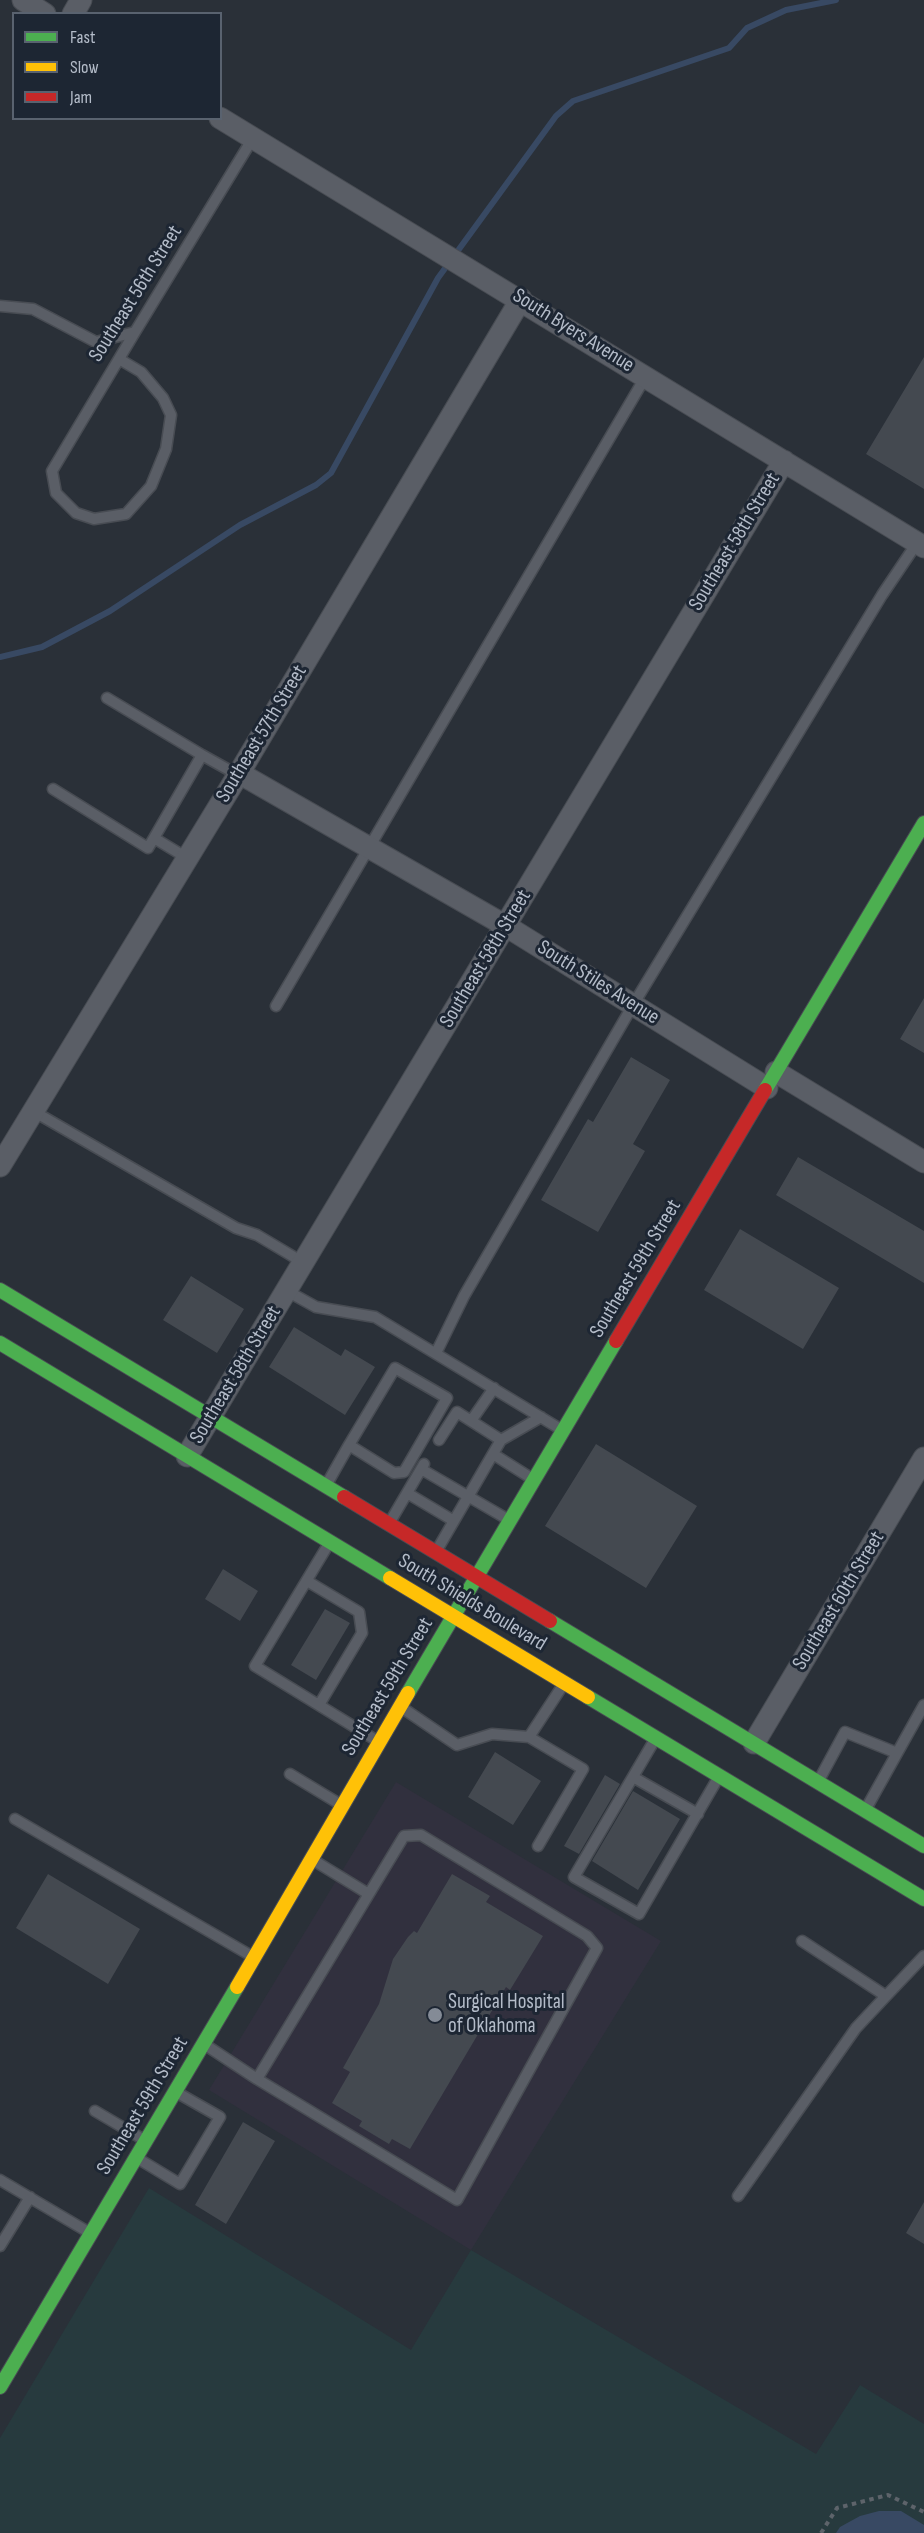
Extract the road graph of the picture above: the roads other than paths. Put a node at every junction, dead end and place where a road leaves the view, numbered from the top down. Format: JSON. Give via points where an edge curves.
{"nodes":[{"id":1,"x":23,"y":0,"type":"edge"},
{"id":2,"x":42,"y":12,"type":"edge"},
{"id":3,"x":222,"y":119,"type":"edge"},
{"id":4,"x":253,"y":138,"type":"junction"},
{"id":5,"x":521,"y":299,"type":"junction"},
{"id":6,"x":0,"y":306,"type":"edge"},
{"id":7,"x":135,"y":332,"type":"junction"},
{"id":8,"x":119,"y":359,"type":"junction"},
{"id":9,"x":646,"y":376,"type":"junction"},
{"id":10,"x":784,"y":460,"type":"junction"},
{"id":11,"x":921,"y":545,"type":"edge"},
{"id":12,"x":107,"y":698,"type":"dead end"},
{"id":13,"x":202,"y":755,"type":"junction"},
{"id":14,"x":238,"y":774,"type":"junction"},
{"id":15,"x":53,"y":789,"type":"dead end"},
{"id":16,"x":924,"y":823,"type":"edge"},
{"id":17,"x":154,"y":838,"type":"junction"},
{"id":18,"x":369,"y":847,"type":"junction"},
{"id":19,"x":187,"y":858,"type":"junction"},
{"id":20,"x":506,"y":926,"type":"junction"},
{"id":21,"x":633,"y":1005,"type":"junction"},
{"id":22,"x":276,"y":1006,"type":"dead end"},
{"id":23,"x":772,"y":1080,"type":"junction"},
{"id":24,"x":33,"y":1111,"type":"junction"},
{"id":25,"x":924,"y":1162,"type":"edge"},
{"id":26,"x":0,"y":1167,"type":"edge"},
{"id":27,"x":303,"y":1263,"type":"junction"},
{"id":28,"x":0,"y":1290,"type":"edge"},
{"id":29,"x":287,"y":1291,"type":"junction"},
{"id":30,"x":0,"y":1343,"type":"edge"},
{"id":31,"x":436,"y":1353,"type":"junction"},
{"id":32,"x":494,"y":1388,"type":"junction"},
{"id":33,"x":541,"y":1417,"type":"junction"},
{"id":34,"x":210,"y":1418,"type":"junction"},
{"id":35,"x":471,"y":1421,"type":"junction"},
{"id":36,"x":564,"y":1431,"type":"junction"},
{"id":37,"x":439,"y":1440,"type":"dead end"},
{"id":38,"x":501,"y":1440,"type":"junction"},
{"id":39,"x":349,"y":1445,"type":"junction"},
{"id":40,"x":494,"y":1454,"type":"junction"},
{"id":41,"x":187,"y":1456,"type":"junction"},
{"id":42,"x":924,"y":1458,"type":"edge"},
{"id":43,"x":534,"y":1479,"type":"junction"},
{"id":44,"x":325,"y":1487,"type":"junction"},
{"id":45,"x":407,"y":1493,"type":"junction"},
{"id":46,"x":468,"y":1497,"type":"junction"},
{"id":47,"x":510,"y":1520,"type":"junction"},
{"id":48,"x":454,"y":1521,"type":"junction"},
{"id":49,"x":388,"y":1524,"type":"junction"},
{"id":50,"x":330,"y":1542,"type":"junction"},
{"id":51,"x":435,"y":1553,"type":"junction"},
{"id":52,"x":475,"y":1577,"type":"junction"},
{"id":53,"x":307,"y":1581,"type":"junction"},
{"id":54,"x":454,"y":1617,"type":"junction"},
{"id":55,"x":565,"y":1683,"type":"junction"},
{"id":56,"x":319,"y":1705,"type":"junction"},
{"id":57,"x":924,"y":1705,"type":"edge"},
{"id":58,"x":400,"y":1707,"type":"junction"},
{"id":59,"x":529,"y":1737,"type":"junction"},
{"id":60,"x":656,"y":1738,"type":"junction"},
{"id":61,"x":380,"y":1743,"type":"junction"},
{"id":62,"x":754,"y":1743,"type":"junction"},
{"id":63,"x":897,"y":1753,"type":"junction"},
{"id":64,"x":290,"y":1774,"type":"dead end"},
{"id":65,"x":720,"y":1776,"type":"junction"},
{"id":66,"x":633,"y":1777,"type":"junction"},
{"id":67,"x":818,"y":1782,"type":"junction"},
{"id":68,"x":343,"y":1806,"type":"junction"},
{"id":69,"x":865,"y":1810,"type":"junction"},
{"id":70,"x":698,"y":1814,"type":"junction"},
{"id":71,"x":15,"y":1819,"type":"dead end"},
{"id":72,"x":538,"y":1846,"type":"dead end"},
{"id":73,"x":924,"y":1846,"type":"edge"},
{"id":74,"x":312,"y":1860,"type":"junction"},
{"id":75,"x":367,"y":1893,"type":"junction"},
{"id":76,"x":924,"y":1899,"type":"edge"},
{"id":77,"x":802,"y":1941,"type":"dead end"},
{"id":78,"x":924,"y":1956,"type":"edge"},
{"id":79,"x":255,"y":1958,"type":"junction"},
{"id":80,"x":886,"y":1996,"type":"junction"},
{"id":81,"x":204,"y":2044,"type":"junction"},
{"id":82,"x":257,"y":2079,"type":"junction"},
{"id":83,"x":176,"y":2092,"type":"junction"},
{"id":84,"x":95,"y":2110,"type":"dead end"},
{"id":85,"x":147,"y":2141,"type":"junction"},
{"id":86,"x":137,"y":2157,"type":"junction"},
{"id":87,"x":0,"y":2180,"type":"edge"},
{"id":88,"x":738,"y":2196,"type":"dead end"},
{"id":89,"x":30,"y":2198,"type":"junction"},
{"id":90,"x":91,"y":2234,"type":"junction"},
{"id":91,"x":0,"y":2246,"type":"edge"},
{"id":92,"x":0,"y":2387,"type":"edge"}],
"edges":[{"from":1,"to":2,"type":"street"},
{"from":3,"to":4,"type":"street","name":"South Byers Avenue"},
{"from":4,"to":5,"type":"street","name":"South Byers Avenue"},
{"from":4,"to":7,"type":"lane","name":"Southeast 56th Street"},
{"from":5,"to":9,"type":"street","name":"South Byers Avenue"},
{"from":5,"to":14,"type":"street","name":"Southeast 57th Street"},
{"from":6,"to":7,"type":"lane","via":[[33,309],[96,342]]},
{"from":7,"to":8,"type":"lane","name":"Southeast 56th Street"},
{"from":8,"to":8,"type":"lane","name":"Southeast 56th Street","via":[[52,471],[56,493],[76,513],[94,519],[126,514],[151,486],[166,449],[171,415],[163,398],[141,372]]},
{"from":9,"to":10,"type":"street","name":"South Byers Avenue"},
{"from":9,"to":18,"type":"lane"},
{"from":10,"to":11,"type":"street","name":"South Byers Avenue"},
{"from":10,"to":20,"type":"street","name":"Southeast 58th Street"},
{"from":11,"to":21,"type":"lane","via":[[876,605]]},
{"from":12,"to":13,"type":"lane"},
{"from":13,"to":14,"type":"lane"},
{"from":13,"to":17,"type":"lane"},
{"from":14,"to":18,"type":"street","name":"South Stiles Avenue"},
{"from":14,"to":19,"type":"street","name":"Southeast 57th Street"},
{"from":15,"to":17,"type":"lane","via":[[148,848]]},
{"from":16,"to":23,"type":"main road","name":"Southeast 59th Street"},
{"from":17,"to":19,"type":"lane"},
{"from":18,"to":20,"type":"street","name":"South Stiles Avenue"},
{"from":18,"to":22,"type":"lane"},
{"from":19,"to":24,"type":"street","name":"Southeast 57th Street"},
{"from":20,"to":21,"type":"street","name":"South Stiles Avenue"},
{"from":20,"to":27,"type":"street","name":"Southeast 58th Street"},
{"from":21,"to":23,"type":"street","name":"South Stiles Avenue"},
{"from":21,"to":31,"type":"lane","via":[[464,1296]]},
{"from":23,"to":25,"type":"street","name":"South Stiles Avenue"},
{"from":23,"to":36,"type":"main road","name":"Southeast 59th Street"},
{"from":24,"to":26,"type":"street","name":"Southeast 57th Street"},
{"from":24,"to":27,"type":"lane"},
{"from":27,"to":29,"type":"street","name":"Southeast 58th Street"},
{"from":28,"to":34,"type":"main road","name":"South Shields Boulevard"},
{"from":29,"to":31,"type":"lane","via":[[316,1307],[375,1317]]},
{"from":29,"to":34,"type":"street","name":"Southeast 58th Street"},
{"from":30,"to":41,"type":"main road","name":"South Shields Boulevard"},
{"from":31,"to":32,"type":"lane"},
{"from":32,"to":33,"type":"lane"},
{"from":32,"to":35,"type":"lane"},
{"from":33,"to":36,"type":"lane"},
{"from":33,"to":38,"type":"lane"},
{"from":34,"to":41,"type":"street","name":"Southeast 58th Street"},
{"from":34,"to":44,"type":"main road","name":"South Shields Boulevard"},
{"from":35,"to":37,"type":"lane","via":[[457,1412]]},
{"from":35,"to":38,"type":"lane"},
{"from":36,"to":43,"type":"main road","name":"Southeast 59th Street"},
{"from":38,"to":40,"type":"lane"},
{"from":39,"to":39,"type":"lane","via":[[395,1368],[447,1398],[404,1472],[394,1473]]},
{"from":39,"to":44,"type":"lane"},
{"from":40,"to":43,"type":"lane"},
{"from":40,"to":46,"type":"lane"},
{"from":41,"to":50,"type":"main road","name":"South Shields Boulevard"},
{"from":42,"to":62,"type":"street","name":"Southeast 60th Street"},
{"from":43,"to":47,"type":"main road","name":"Southeast 59th Street"},
{"from":44,"to":49,"type":"main road","name":"South Shields Boulevard"},
{"from":45,"to":46,"type":"lane","via":[[423,1467]]},
{"from":45,"to":48,"type":"lane"},
{"from":45,"to":49,"type":"lane"},
{"from":46,"to":47,"type":"lane"},
{"from":46,"to":48,"type":"lane"},
{"from":47,"to":52,"type":"main road","name":"Southeast 59th Street"},
{"from":48,"to":51,"type":"lane"},
{"from":49,"to":51,"type":"main road","name":"South Shields Boulevard"},
{"from":50,"to":53,"type":"lane"},
{"from":50,"to":54,"type":"main road","name":"South Shields Boulevard"},
{"from":51,"to":52,"type":"main road","name":"South Shields Boulevard"},
{"from":52,"to":54,"type":"main road","name":"Southeast 59th Street"},
{"from":52,"to":62,"type":"main road","name":"South Shields Boulevard"},
{"from":53,"to":56,"type":"lane","via":[[359,1612],[362,1633]]},
{"from":53,"to":56,"type":"lane","via":[[255,1666]]},
{"from":54,"to":55,"type":"main road","name":"South Shields Boulevard"},
{"from":54,"to":58,"type":"main road","name":"Southeast 59th Street"},
{"from":55,"to":59,"type":"lane"},
{"from":55,"to":60,"type":"main road","name":"South Shields Boulevard"},
{"from":56,"to":61,"type":"lane"},
{"from":57,"to":63,"type":"lane"},
{"from":58,"to":59,"type":"lane","via":[[457,1745],[492,1734]]},
{"from":58,"to":61,"type":"main road","name":"Southeast 59th Street"},
{"from":59,"to":72,"type":"lane","via":[[583,1769]]},
{"from":60,"to":65,"type":"main road","name":"South Shields Boulevard"},
{"from":60,"to":66,"type":"lane"},
{"from":61,"to":68,"type":"main road","name":"Southeast 59th Street"},
{"from":62,"to":67,"type":"main road","name":"South Shields Boulevard"},
{"from":63,"to":67,"type":"lane","via":[[845,1732]]},
{"from":63,"to":69,"type":"lane"},
{"from":64,"to":68,"type":"lane"},
{"from":65,"to":70,"type":"lane"},
{"from":65,"to":76,"type":"main road","name":"South Shields Boulevard"},
{"from":66,"to":70,"type":"lane"},
{"from":66,"to":70,"type":"lane","via":[[574,1876],[639,1914]]},
{"from":67,"to":69,"type":"main road","name":"South Shields Boulevard"},
{"from":68,"to":74,"type":"main road","name":"Southeast 59th Street"},
{"from":69,"to":73,"type":"main road","name":"South Shields Boulevard"},
{"from":71,"to":79,"type":"lane"},
{"from":74,"to":75,"type":"lane"},
{"from":74,"to":79,"type":"main road","name":"Southeast 59th Street"},
{"from":75,"to":82,"type":"lane"},
{"from":75,"to":82,"type":"lane","via":[[404,1836],[421,1835],[587,1936],[597,1948],[457,2200]]},
{"from":77,"to":80,"type":"lane"},
{"from":78,"to":80,"type":"lane"},
{"from":79,"to":81,"type":"main road","name":"Southeast 59th Street"},
{"from":80,"to":88,"type":"lane","via":[[856,2028]]},
{"from":81,"to":82,"type":"lane"},
{"from":81,"to":83,"type":"main road","name":"Southeast 59th Street"},
{"from":83,"to":85,"type":"main road","name":"Southeast 59th Street"},
{"from":83,"to":86,"type":"lane","via":[[220,2116],[180,2184]]},
{"from":84,"to":85,"type":"lane"},
{"from":85,"to":86,"type":"main road","name":"Southeast 59th Street"},
{"from":86,"to":90,"type":"main road","name":"Southeast 59th Street"},
{"from":87,"to":89,"type":"lane"},
{"from":89,"to":90,"type":"lane"},
{"from":89,"to":91,"type":"lane"},
{"from":90,"to":92,"type":"main road","name":"Southeast 59th Street"}]}
